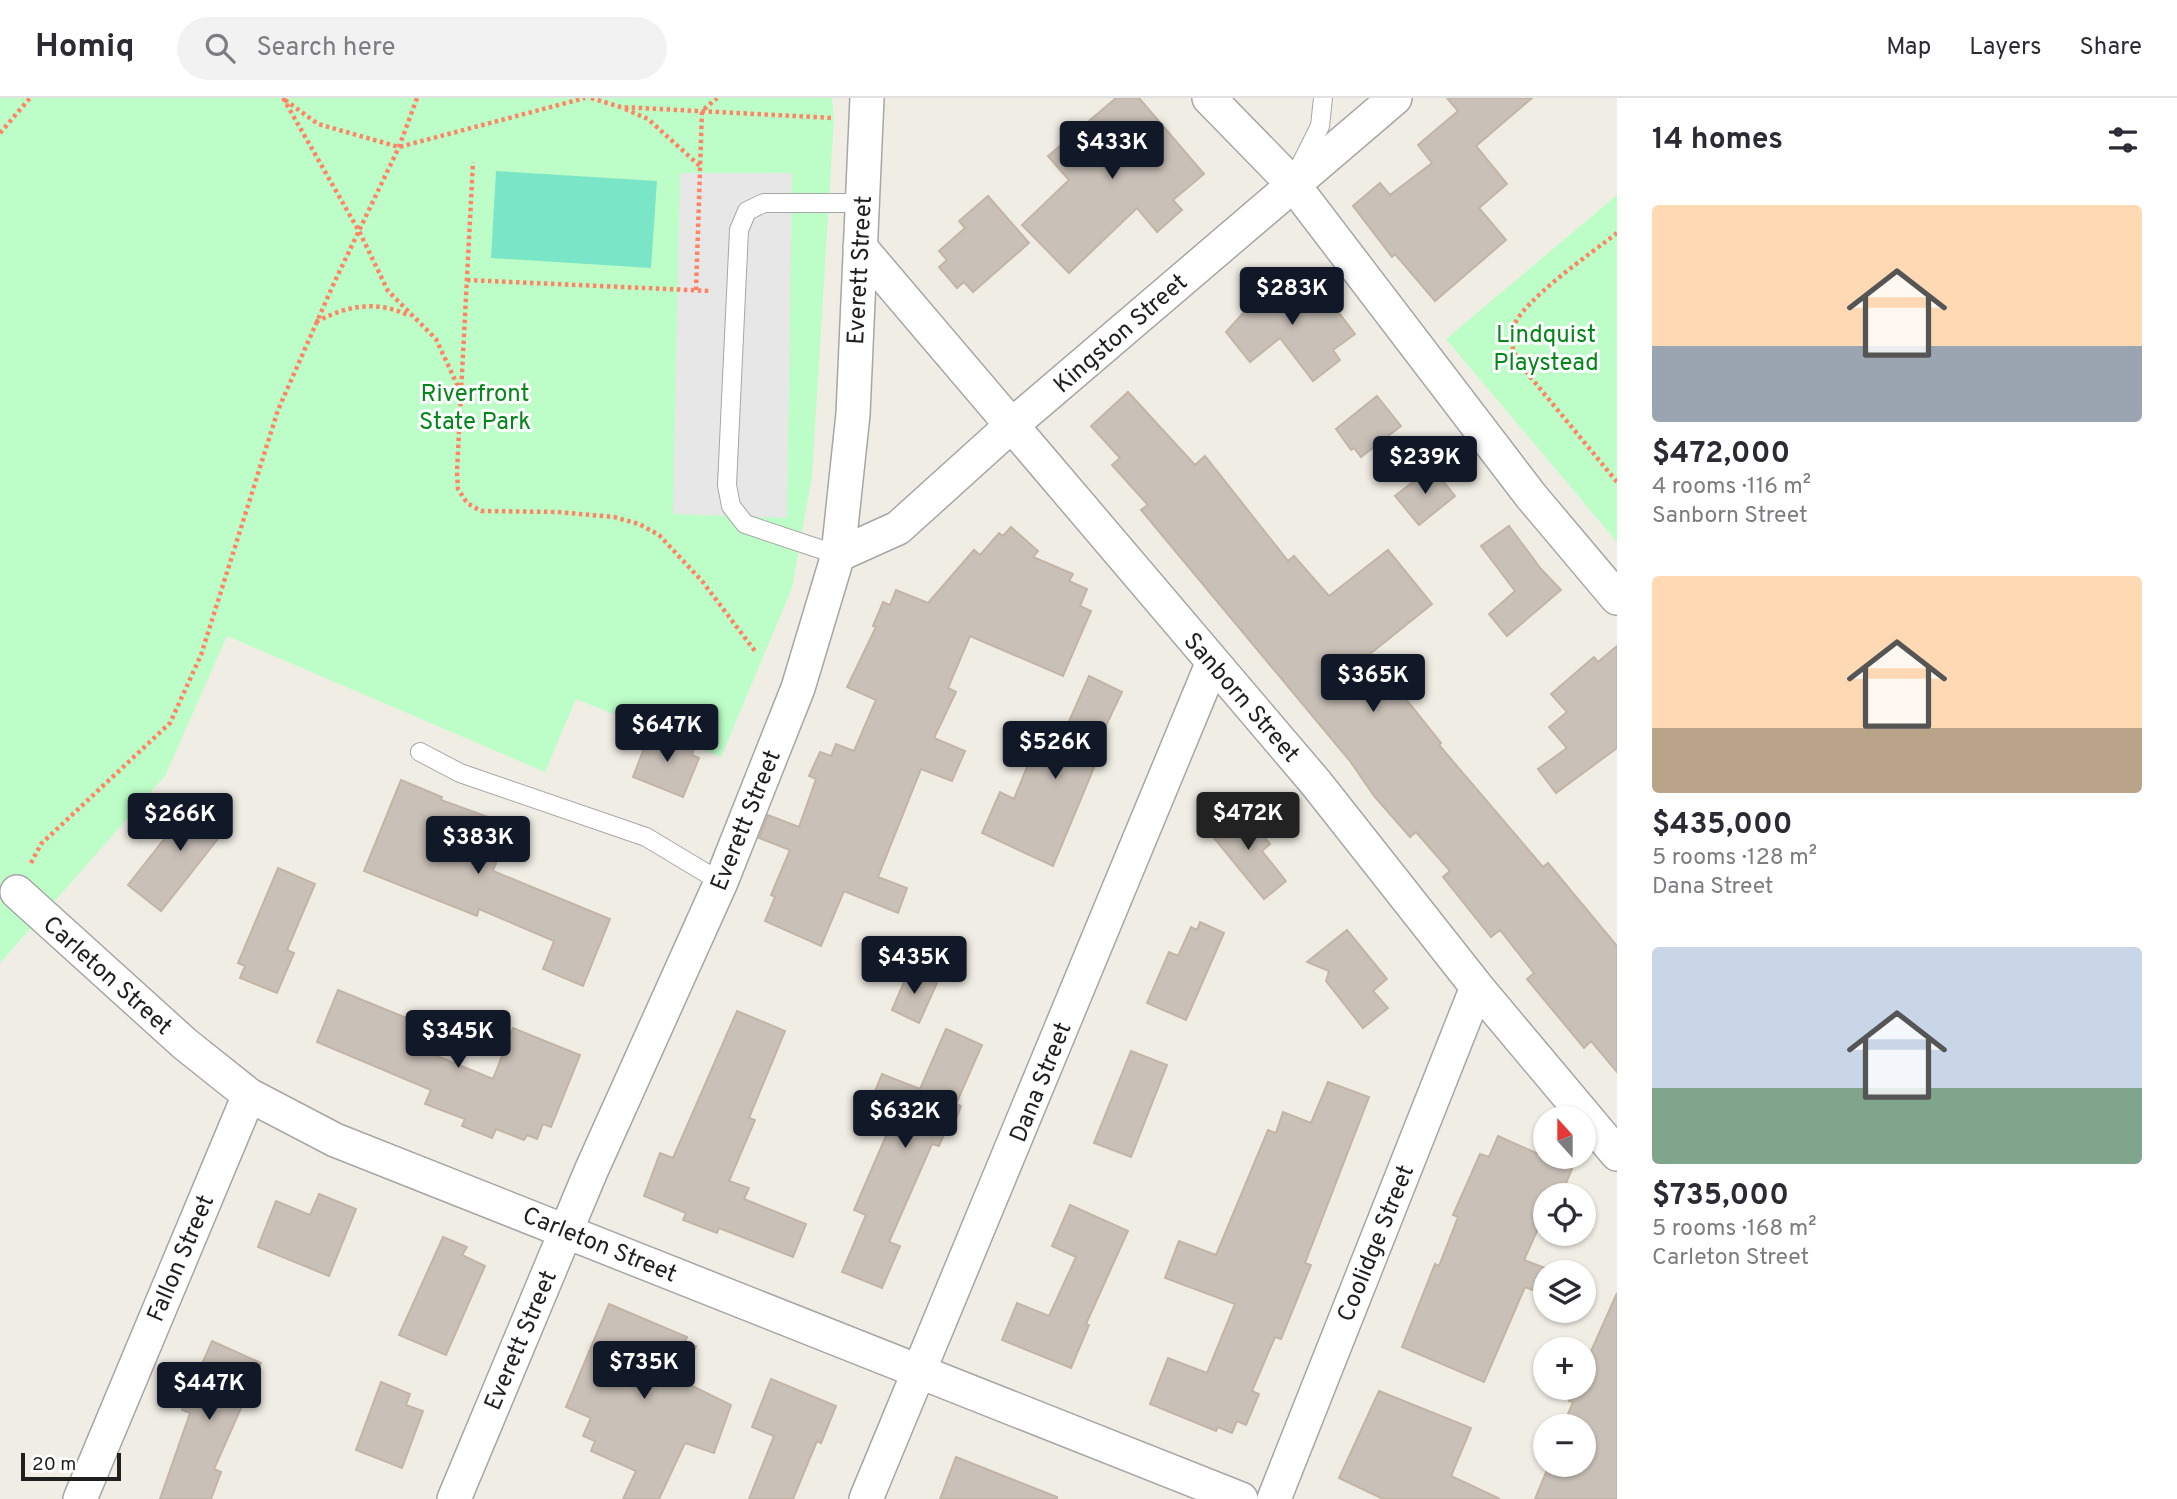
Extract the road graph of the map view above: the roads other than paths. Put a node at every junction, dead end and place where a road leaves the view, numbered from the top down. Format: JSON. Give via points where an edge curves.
{"nodes":[{"id":1,"x":1209,"y":98,"type":"edge"},
{"id":2,"x":1323,"y":98,"type":"edge"},
{"id":3,"x":1395,"y":98,"type":"edge"},
{"id":4,"x":866,"y":109,"type":"edge"},
{"id":5,"x":1292,"y":183,"type":"junction"},
{"id":6,"x":862,"y":203,"type":"junction"},
{"id":7,"x":860,"y":247,"type":"junction"},
{"id":8,"x":1012,"y":425,"type":"junction"},
{"id":9,"x":838,"y":555,"type":"junction"},
{"id":10,"x":1617,"y":598,"type":"edge"},
{"id":11,"x":1212,"y":664,"type":"junction"},
{"id":12,"x":420,"y":752,"type":"dead end"},
{"id":13,"x":721,"y":882,"type":"junction"},
{"id":14,"x":17,"y":892,"type":"road end"},
{"id":15,"x":1477,"y":987,"type":"junction"},
{"id":16,"x":248,"y":1095,"type":"junction"},
{"id":17,"x":1617,"y":1154,"type":"edge"},
{"id":18,"x":566,"y":1230,"type":"junction"},
{"id":19,"x":920,"y":1371,"type":"junction"},
{"id":20,"x":80,"y":1499,"type":"edge"},
{"id":21,"x":454,"y":1499,"type":"edge"},
{"id":22,"x":866,"y":1499,"type":"edge"},
{"id":23,"x":1241,"y":1499,"type":"edge"},
{"id":24,"x":1274,"y":1499,"type":"edge"}],
"edges":[{"from":1,"to":5,"type":"street"},
{"from":2,"to":5,"type":"lane","via":[[1320,126]]},
{"from":3,"to":5,"type":"street","name":"Kingston Street"},
{"from":4,"to":6,"type":"street","name":"Everett Street"},
{"from":5,"to":8,"type":"street","name":"Kingston Street"},
{"from":5,"to":10,"type":"street","via":[[1531,496]]},
{"from":6,"to":7,"type":"street","name":"Everett Street"},
{"from":6,"to":9,"type":"lane","via":[[764,203],[747,211],[739,230],[727,485],[731,506],[745,524]]},
{"from":7,"to":8,"type":"street","name":"Sanborn Street"},
{"from":7,"to":9,"type":"street","name":"Everett Street","via":[[853,414]]},
{"from":8,"to":9,"type":"street","name":"Kingston Street","via":[[898,528]]},
{"from":8,"to":11,"type":"street","name":"Sanborn Street"},
{"from":9,"to":13,"type":"street","name":"Everett Street","via":[[798,688]]},
{"from":11,"to":15,"type":"street","name":"Sanborn Street","via":[[1316,783]]},
{"from":11,"to":19,"type":"street","name":"Dana Street"},
{"from":12,"to":13,"type":"lane","via":[[460,772],[646,837]]},
{"from":13,"to":18,"type":"street","name":"Everett Street"},
{"from":14,"to":16,"type":"street","name":"Carleton Street"},
{"from":15,"to":17,"type":"street","name":"Sanborn Street"},
{"from":15,"to":24,"type":"street","name":"Coolidge Street"},
{"from":16,"to":18,"type":"street","name":"Carleton Street","via":[[335,1140]]},
{"from":16,"to":20,"type":"street","name":"Fallon Street"},
{"from":18,"to":19,"type":"street","name":"Carleton Street"},
{"from":18,"to":21,"type":"street","name":"Everett Street"},
{"from":19,"to":22,"type":"street","name":"Dana Street"},
{"from":19,"to":23,"type":"street","name":"Carleton Street"}]}
